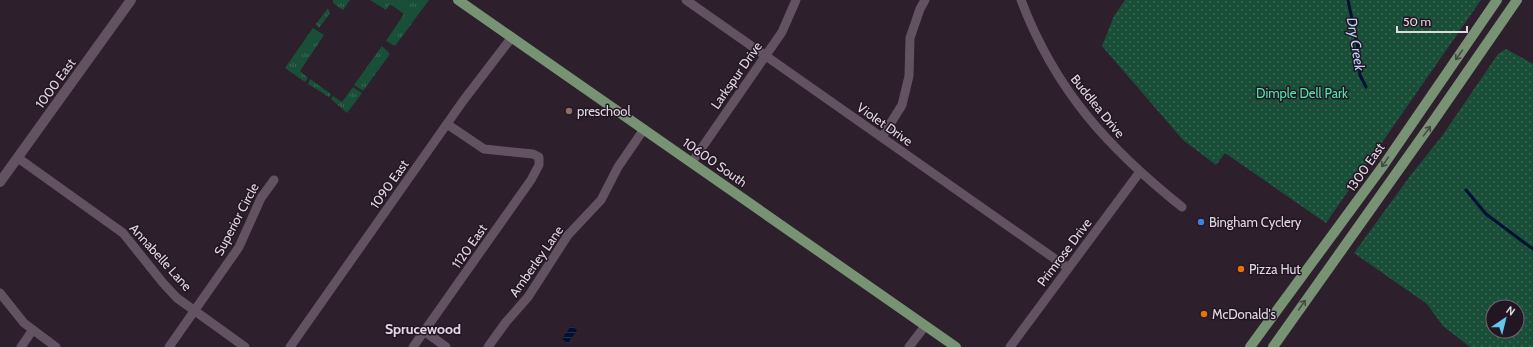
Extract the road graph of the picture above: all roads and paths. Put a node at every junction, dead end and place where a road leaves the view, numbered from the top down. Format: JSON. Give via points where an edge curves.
{"nodes":[{"id":1,"x":132,"y":0,"type":"edge"},
{"id":2,"x":458,"y":0,"type":"edge"},
{"id":3,"x":686,"y":0,"type":"edge"},
{"id":4,"x":796,"y":0,"type":"edge"},
{"id":5,"x":925,"y":0,"type":"edge"},
{"id":6,"x":1021,"y":0,"type":"edge"},
{"id":7,"x":1497,"y":0,"type":"edge"},
{"id":8,"x":1517,"y":0,"type":"edge"},
{"id":9,"x":512,"y":37,"type":"junction"},
{"id":10,"x":766,"y":56,"type":"junction"},
{"id":11,"x":447,"y":124,"type":"junction"},
{"id":12,"x":644,"y":129,"type":"junction"},
{"id":13,"x":882,"y":137,"type":"junction"},
{"id":14,"x":18,"y":158,"type":"junction"},
{"id":15,"x":692,"y":162,"type":"junction"},
{"id":16,"x":1139,"y":173,"type":"junction"},
{"id":17,"x":274,"y":180,"type":"dead end"},
{"id":18,"x":0,"y":182,"type":"edge"},
{"id":19,"x":1182,"y":207,"type":"dead end"},
{"id":20,"x":1068,"y":268,"type":"junction"},
{"id":21,"x":0,"y":293,"type":"edge"},
{"id":22,"x":194,"y":311,"type":"junction"},
{"id":23,"x":925,"y":326,"type":"junction"},
{"id":24,"x":32,"y":330,"type":"junction"},
{"id":25,"x":424,"y":331,"type":"junction"},
{"id":26,"x":21,"y":347,"type":"edge"},
{"id":27,"x":56,"y":347,"type":"edge"},
{"id":28,"x":169,"y":347,"type":"edge"},
{"id":29,"x":245,"y":347,"type":"edge"},
{"id":30,"x":290,"y":347,"type":"edge"},
{"id":31,"x":413,"y":347,"type":"edge"},
{"id":32,"x":446,"y":347,"type":"edge"},
{"id":33,"x":488,"y":347,"type":"edge"},
{"id":34,"x":909,"y":347,"type":"edge"},
{"id":35,"x":956,"y":347,"type":"edge"},
{"id":36,"x":1010,"y":347,"type":"edge"},
{"id":37,"x":1250,"y":347,"type":"edge"},
{"id":38,"x":1273,"y":347,"type":"edge"}],
"edges":[{"from":1,"to":14,"type":"street","name":"1000 East"},
{"from":2,"to":9,"type":"main road","name":"10600 South"},
{"from":3,"to":10,"type":"street","name":"Violet Drive"},
{"from":4,"to":10,"type":"street","name":"Larkspur Drive","via":[[790,18]]},
{"from":5,"to":13,"type":"street","via":[[910,38],[909,76],[902,105]]},
{"from":6,"to":16,"type":"street","name":"Buddlea Drive","via":[[1042,47],[1072,97],[1095,127]]},
{"from":7,"to":37,"type":"main road","name":"1300 East","one_way":true,"via":[[1382,166]]},
{"from":38,"to":8,"type":"main road","one_way":true},
{"from":9,"to":11,"type":"street","name":"1090 East"},
{"from":9,"to":12,"type":"main road","name":"10600 South"},
{"from":10,"to":13,"type":"street","name":"Violet Drive"},
{"from":10,"to":15,"type":"street","name":"Larkspur Drive"},
{"from":11,"to":25,"type":"street","name":"1120 East","via":[[484,149],[526,153],[539,157],[539,165]]},
{"from":11,"to":30,"type":"street","name":"1090 East"},
{"from":12,"to":15,"type":"main road","name":"10600 South"},
{"from":12,"to":33,"type":"street","name":"Amberley Lane","via":[[618,167],[601,200],[568,235],[528,297]]},
{"from":13,"to":20,"type":"street","name":"Violet Drive"},
{"from":14,"to":18,"type":"street","name":"1000 East"},
{"from":14,"to":22,"type":"street","name":"Annabelle Lane","via":[[123,233],[163,283]]},
{"from":15,"to":23,"type":"main road","name":"10600 South"},
{"from":16,"to":19,"type":"street","name":"Buddlea Drive"},
{"from":16,"to":20,"type":"street","name":"Primrose Drive"},
{"from":17,"to":22,"type":"street","name":"Superior Circle","via":[[261,198],[239,247]]},
{"from":20,"to":36,"type":"street","name":"Primrose Drive"},
{"from":21,"to":24,"type":"street"},
{"from":22,"to":28,"type":"street","name":"Superior Circle"},
{"from":22,"to":29,"type":"street","name":"Annabelle Lane"},
{"from":23,"to":34,"type":"street"},
{"from":23,"to":35,"type":"main road","name":"10600 South"},
{"from":24,"to":26,"type":"street"},
{"from":24,"to":27,"type":"street"},
{"from":25,"to":31,"type":"street","name":"1120 East"},
{"from":25,"to":32,"type":"street"}]}
